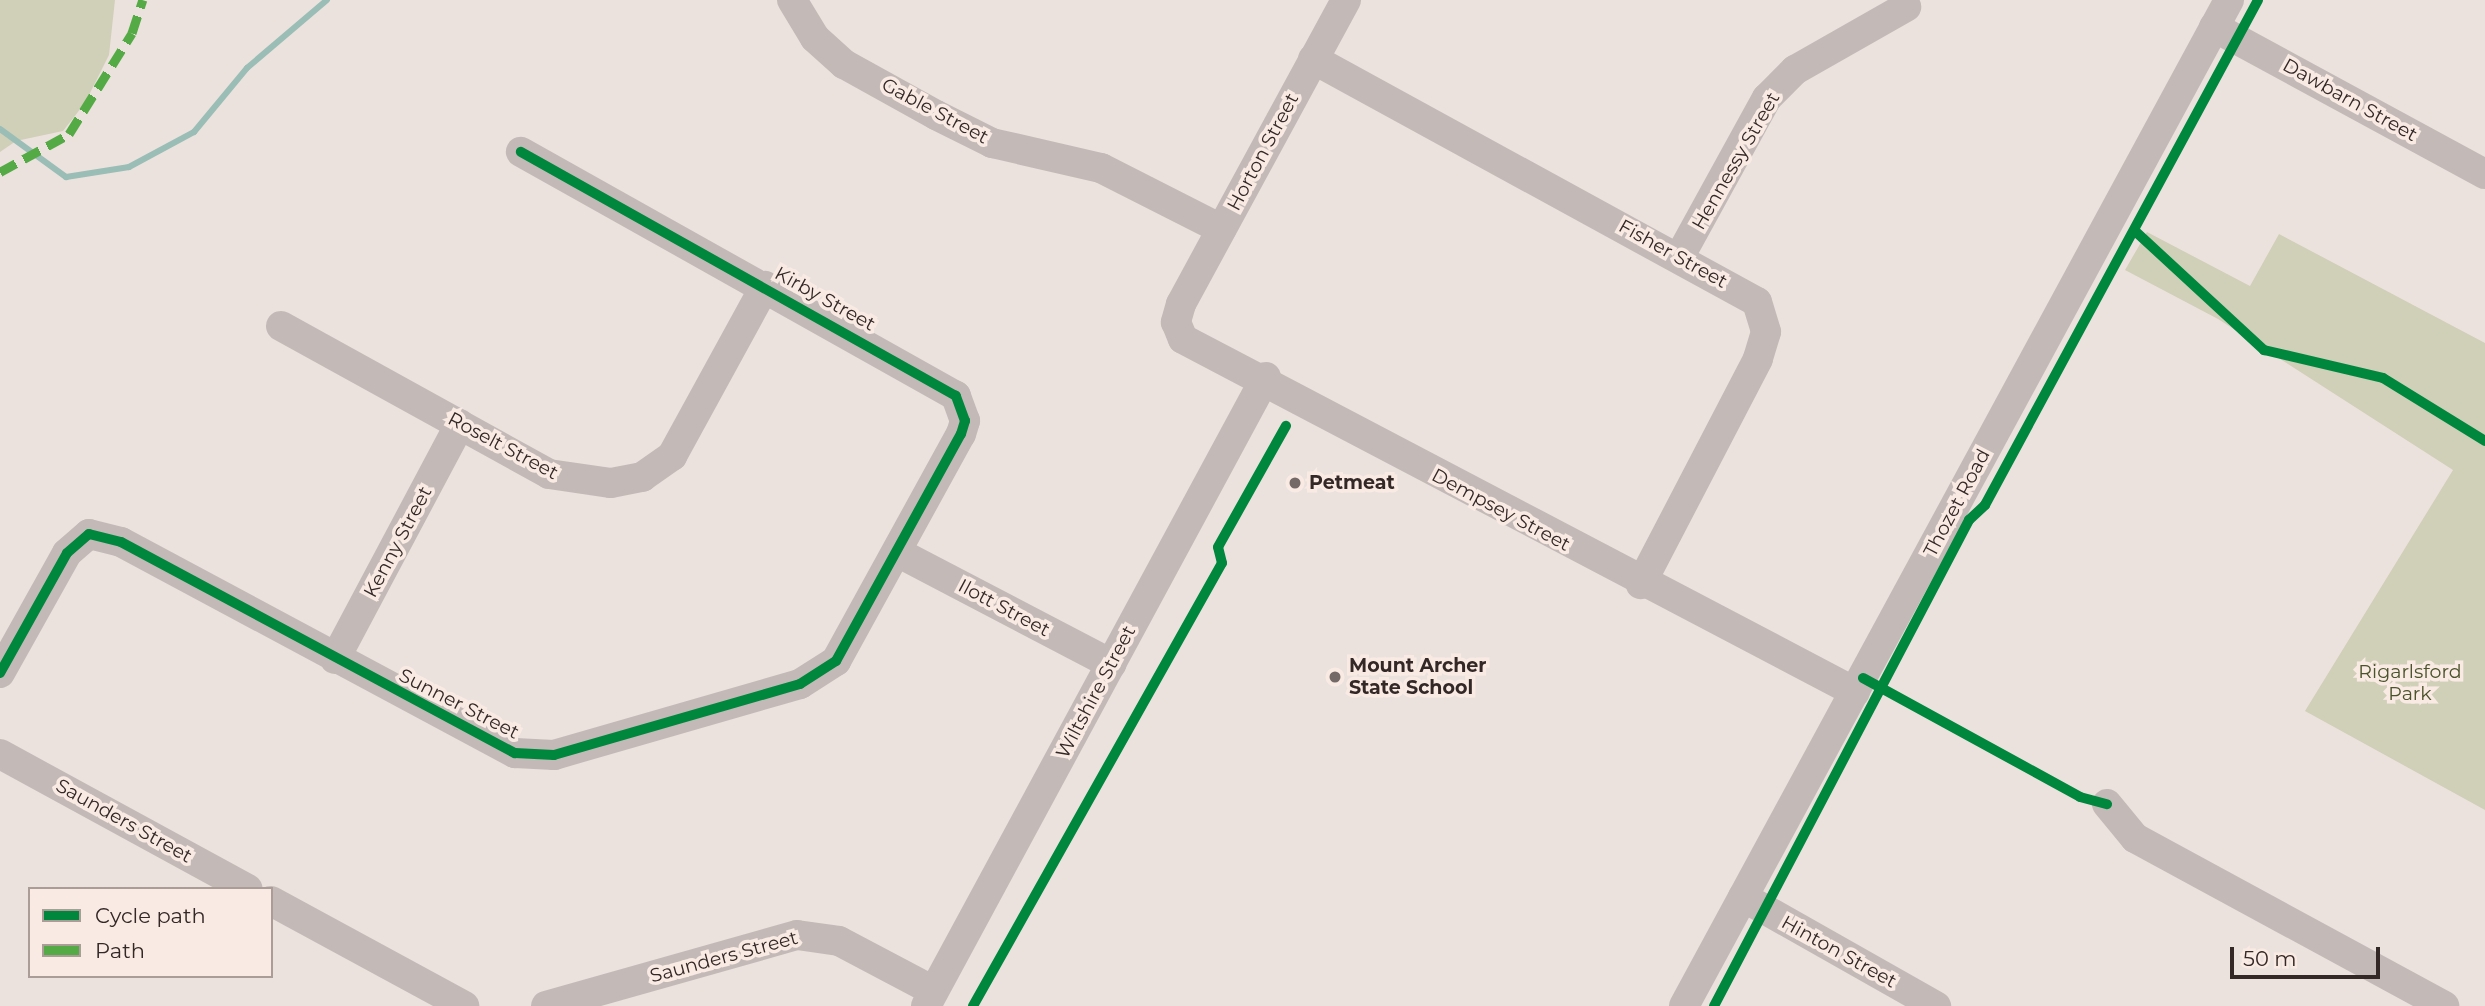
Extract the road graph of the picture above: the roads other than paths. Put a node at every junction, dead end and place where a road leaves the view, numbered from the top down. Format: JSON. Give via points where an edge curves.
{"nodes":[{"id":1,"x":792,"y":0,"type":"edge"},
{"id":2,"x":1346,"y":0,"type":"edge"},
{"id":3,"x":2229,"y":0,"type":"edge"},
{"id":4,"x":1906,"y":7,"type":"dead end"},
{"id":5,"x":2214,"y":27,"type":"junction"},
{"id":6,"x":1313,"y":59,"type":"junction"},
{"id":7,"x":521,"y":152,"type":"dead end"},
{"id":8,"x":2483,"y":169,"type":"edge"},
{"id":9,"x":1221,"y":229,"type":"junction"},
{"id":10,"x":1680,"y":256,"type":"junction"},
{"id":11,"x":765,"y":286,"type":"junction"},
{"id":12,"x":1181,"y":304,"type":"joint"},
{"id":13,"x":281,"y":326,"type":"dead end"},
{"id":14,"x":1266,"y":377,"type":"junction"},
{"id":15,"x":460,"y":424,"type":"junction"},
{"id":16,"x":897,"y":552,"type":"junction"},
{"id":17,"x":1641,"y":584,"type":"junction"},
{"id":18,"x":335,"y":659,"type":"junction"},
{"id":19,"x":1111,"y":664,"type":"junction"},
{"id":20,"x":0,"y":673,"type":"edge"},
{"id":21,"x":1855,"y":692,"type":"junction"},
{"id":22,"x":0,"y":754,"type":"edge"},
{"id":23,"x":2107,"y":804,"type":"dead end"},
{"id":24,"x":244,"y":887,"type":"edge"},
{"id":25,"x":1743,"y":897,"type":"junction"},
{"id":26,"x":273,"y":902,"type":"edge"},
{"id":27,"x":930,"y":999,"type":"edge"},
{"id":28,"x":464,"y":1006,"type":"edge"},
{"id":29,"x":545,"y":1006,"type":"edge"},
{"id":30,"x":1684,"y":1006,"type":"edge"},
{"id":31,"x":1936,"y":1006,"type":"edge"},
{"id":32,"x":2444,"y":1006,"type":"edge"}],
"edges":[{"from":1,"to":9,"type":"street","name":"Gable Street","via":[[815,38],[845,64],[936,115],[992,143],[1101,168]]},
{"from":2,"to":6,"type":"street","name":"Horton Street"},
{"from":3,"to":5,"type":"street","name":"Thozet Road"},
{"from":4,"to":10,"type":"street","name":"Hennessy Street","via":[[1795,70],[1768,98]]},
{"from":5,"to":8,"type":"street","name":"Dawbarn Street"},
{"from":5,"to":21,"type":"street","name":"Thozet Road"},
{"from":6,"to":9,"type":"street","name":"Horton Street"},
{"from":6,"to":10,"type":"street","name":"Fisher Street"},
{"from":7,"to":11,"type":"street","name":"Kirby Street"},
{"from":9,"to":12,"type":"street","name":"Horton Street"},
{"from":10,"to":17,"type":"street","name":"Fisher Street","via":[[1757,302],[1766,332],[1758,359]]},
{"from":11,"to":15,"type":"street","name":"Roselt Street","via":[[683,441],[642,477],[571,481]]},
{"from":11,"to":16,"type":"street","name":"Kirby Street","via":[[956,396],[965,421],[961,434]]},
{"from":12,"to":14,"type":"street","name":"Dempsey Street","via":[[1176,322],[1183,339]]},
{"from":13,"to":15,"type":"street","name":"Roselt Street"},
{"from":14,"to":17,"type":"street","name":"Dempsey Street","via":[[1298,404]]},
{"from":14,"to":19,"type":"street","name":"Wiltshire Street"},
{"from":15,"to":18,"type":"street","name":"Kenny Street"},
{"from":16,"to":18,"type":"street","name":"Sunner Street","via":[[847,646],[819,675],[554,755],[497,746]]},
{"from":16,"to":19,"type":"street","name":"Ilott Street"},
{"from":17,"to":21,"type":"street","name":"Dempsey Street"},
{"from":18,"to":20,"type":"street","name":"Sunner Street","via":[[121,541],[89,534],[67,553]]},
{"from":19,"to":27,"type":"street","name":"Wiltshire Street"},
{"from":21,"to":25,"type":"street","name":"Thozet Road"},
{"from":22,"to":24,"type":"street","name":"Saunders Street"},
{"from":23,"to":32,"type":"street","via":[[2135,838]]},
{"from":25,"to":30,"type":"street","name":"Thozet Road"},
{"from":25,"to":31,"type":"street","name":"Hinton Street"},
{"from":26,"to":28,"type":"street"},
{"from":27,"to":29,"type":"street","name":"Saunders Street","via":[[839,941],[797,936]]}]}
